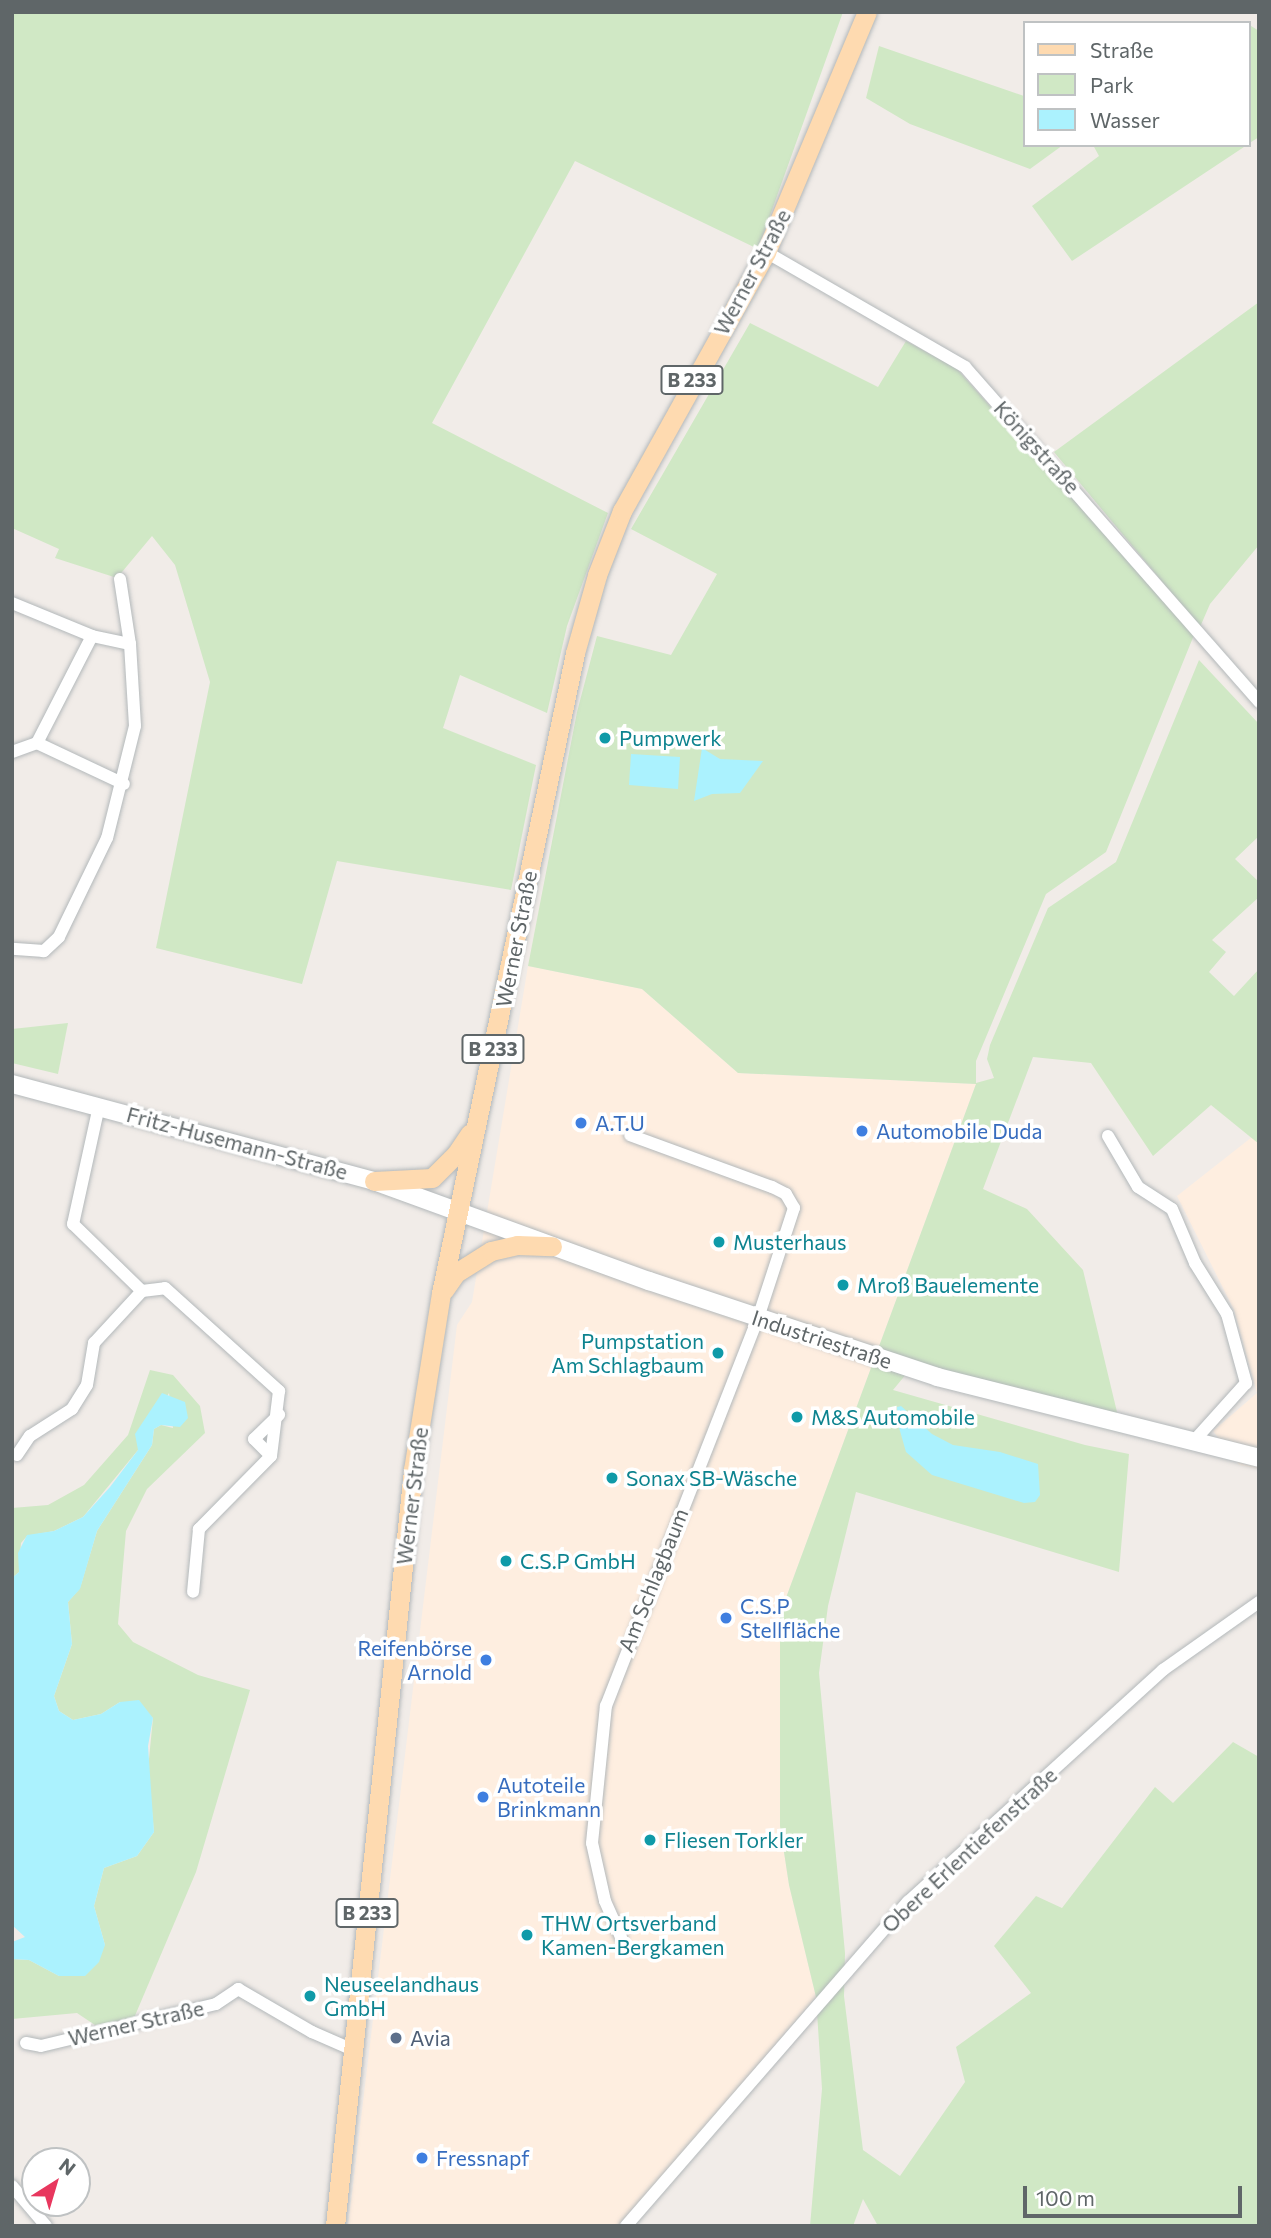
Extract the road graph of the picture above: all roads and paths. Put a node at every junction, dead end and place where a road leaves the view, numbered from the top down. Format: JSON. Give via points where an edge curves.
{"nodes":[{"id":1,"x":867,"y":12,"type":"edge"},
{"id":2,"x":766,"y":251,"type":"junction"},
{"id":3,"x":120,"y":579,"type":"dead end"},
{"id":4,"x":12,"y":603,"type":"edge"},
{"id":5,"x":92,"y":636,"type":"junction"},
{"id":6,"x":130,"y":644,"type":"junction"},
{"id":7,"x":1259,"y":702,"type":"edge"},
{"id":8,"x":37,"y":743,"type":"junction"},
{"id":9,"x":12,"y":752,"type":"edge"},
{"id":10,"x":124,"y":784,"type":"junction"},
{"id":11,"x":12,"y":949,"type":"edge"},
{"id":12,"x":12,"y":1084,"type":"edge"},
{"id":13,"x":99,"y":1106,"type":"junction"},
{"id":14,"x":478,"y":1120,"type":"junction"},
{"id":15,"x":630,"y":1135,"type":"dead end"},
{"id":16,"x":1108,"y":1136,"type":"dead end"},
{"id":17,"x":374,"y":1181,"type":"junction"},
{"id":18,"x":458,"y":1212,"type":"junction"},
{"id":19,"x":552,"y":1246,"type":"junction"},
{"id":20,"x":142,"y":1291,"type":"junction"},
{"id":21,"x":441,"y":1293,"type":"junction"},
{"id":22,"x":758,"y":1318,"type":"junction"},
{"id":23,"x":279,"y":1414,"type":"junction"},
{"id":24,"x":1192,"y":1443,"type":"junction"},
{"id":25,"x":17,"y":1455,"type":"dead end"},
{"id":26,"x":271,"y":1456,"type":"junction"},
{"id":27,"x":1259,"y":1458,"type":"edge"},
{"id":28,"x":193,"y":1592,"type":"dead end"},
{"id":29,"x":1259,"y":1602,"type":"edge"},
{"id":30,"x":621,"y":1937,"type":"dead end"},
{"id":31,"x":26,"y":2043,"type":"dead end"},
{"id":32,"x":353,"y":2050,"type":"junction"},
{"id":33,"x":12,"y":2186,"type":"edge"},
{"id":34,"x":46,"y":2226,"type":"edge"},
{"id":35,"x":335,"y":2226,"type":"edge"},
{"id":36,"x":626,"y":2226,"type":"edge"}],
"edges":[{"from":1,"to":2,"type":"main road","name":"Werner Straße","number":"B 233"},
{"from":2,"to":7,"type":"street","name":"Königstraße","via":[[965,367]]},
{"from":2,"to":14,"type":"main road","name":"Werner Straße","number":"B 233","via":[[630,494],[597,575],[575,653]]},
{"from":3,"to":6,"type":"street"},
{"from":4,"to":5,"type":"street"},
{"from":5,"to":6,"type":"street"},
{"from":5,"to":8,"type":"street"},
{"from":6,"to":10,"type":"street","via":[[135,726]]},
{"from":8,"to":9,"type":"street"},
{"from":8,"to":10,"type":"street"},
{"from":10,"to":11,"type":"street","via":[[107,838],[59,937],[44,951]]},
{"from":12,"to":13,"type":"street","name":"Fritz-Husemann-Straße"},
{"from":13,"to":17,"type":"street","name":"Fritz-Husemann-Straße"},
{"from":13,"to":20,"type":"street","via":[[73,1223]]},
{"from":14,"to":17,"type":"main road","via":[[456,1154],[432,1178]]},
{"from":14,"to":18,"type":"main road","name":"Werner Straße","number":"B 233"},
{"from":15,"to":22,"type":"street","name":"Am Schlagbaum","via":[[786,1194],[793,1218]]},
{"from":16,"to":24,"type":"street","via":[[1138,1187],[1172,1209],[1195,1263],[1227,1314],[1246,1383]]},
{"from":17,"to":18,"type":"street","name":"Fritz-Husemann-Straße"},
{"from":18,"to":19,"type":"street","name":"Industriestraße"},
{"from":18,"to":21,"type":"main road","name":"Werner Straße","number":"B 233"},
{"from":19,"to":21,"type":"main road","via":[[517,1245],[491,1251],[456,1273]]},
{"from":19,"to":22,"type":"street","name":"Industriestraße"},
{"from":20,"to":23,"type":"street","via":[[165,1287],[279,1391]]},
{"from":20,"to":25,"type":"street","via":[[94,1343],[87,1385],[72,1409],[30,1436]]},
{"from":21,"to":32,"type":"main road","name":"Werner Straße","number":"B 233","via":[[413,1470]]},
{"from":22,"to":24,"type":"street","name":"Industriestraße","via":[[937,1377]]},
{"from":22,"to":30,"type":"street","name":"Am Schlagbaum","via":[[606,1706],[592,1843],[605,1901]]},
{"from":23,"to":26,"type":"street"},
{"from":23,"to":26,"type":"street","via":[[254,1439]]},
{"from":24,"to":27,"type":"street","name":"Industriestraße"},
{"from":26,"to":28,"type":"street","via":[[199,1529]]},
{"from":29,"to":36,"type":"street","name":"Obere Erlentiefenstraße","via":[[1163,1670],[908,1902]]},
{"from":31,"to":32,"type":"street","name":"Werner Straße","via":[[41,2046],[216,2004],[238,1989]]},
{"from":32,"to":35,"type":"main road","name":"Werner Straße","number":"B 233"},
{"from":33,"to":34,"type":"street"}]}
